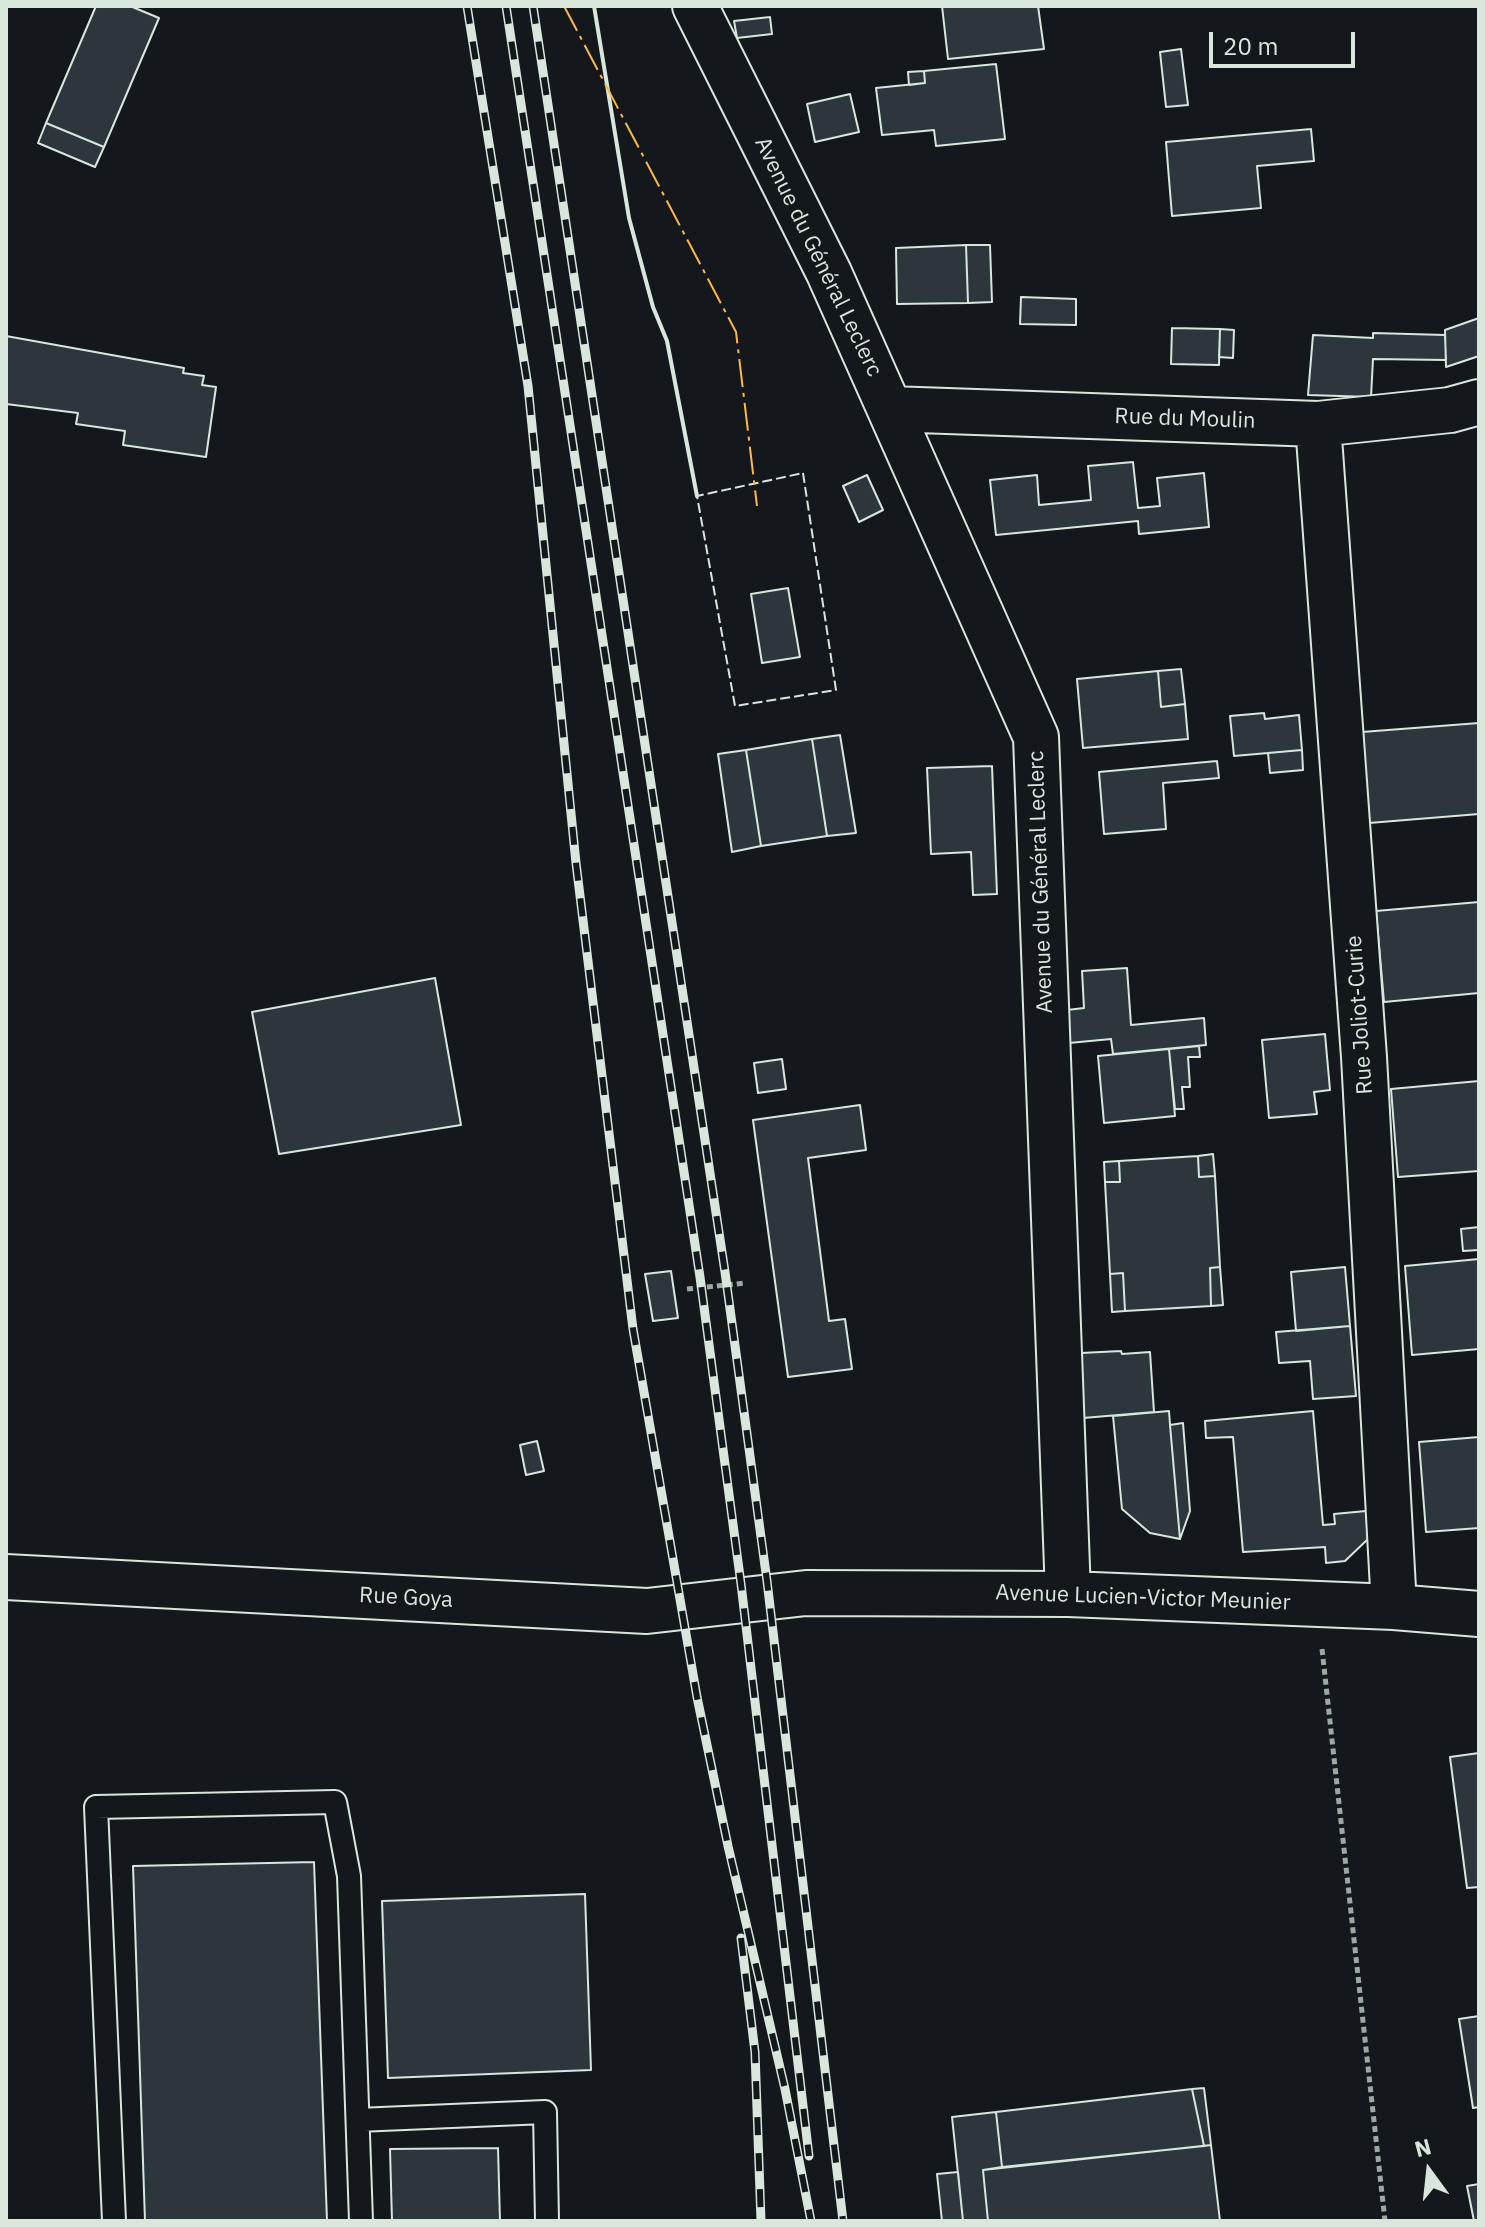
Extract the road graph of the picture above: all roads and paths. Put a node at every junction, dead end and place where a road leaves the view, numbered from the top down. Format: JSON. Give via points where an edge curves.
{"nodes":[{"id":1,"x":695,"y":6,"type":"edge"},
{"id":2,"x":1479,"y":402,"type":"edge"},
{"id":3,"x":890,"y":409,"type":"junction"},
{"id":4,"x":1318,"y":424,"type":"junction"},
{"id":5,"x":746,"y":1283,"type":"dead end"},
{"id":6,"x":687,"y":1289,"type":"dead end"},
{"id":7,"x":6,"y":1577,"type":"edge"},
{"id":8,"x":806,"y":1593,"type":"joint"},
{"id":9,"x":1068,"y":1594,"type":"junction"},
{"id":10,"x":1317,"y":1603,"type":"junction"},
{"id":11,"x":1394,"y":1607,"type":"junction"},
{"id":12,"x":1479,"y":1614,"type":"edge"},
{"id":13,"x":358,"y":2120,"type":"junction"},
{"id":14,"x":114,"y":2221,"type":"edge"},
{"id":15,"x":361,"y":2221,"type":"edge"},
{"id":16,"x":547,"y":2221,"type":"edge"},
{"id":17,"x":1385,"y":2221,"type":"edge"}],
"edges":[{"from":1,"to":3,"type":"street","name":"Avenue du Général Leclerc","via":[[829,273]]},
{"from":2,"to":4,"type":"street","name":"Rue du Moulin","via":[[1450,410]]},
{"from":3,"to":4,"type":"street","name":"Rue du Moulin"},
{"from":3,"to":9,"type":"street","name":"Avenue du Général Leclerc","via":[[1036,737]]},
{"from":4,"to":11,"type":"street","name":"Rue Joliot-Curie","via":[[1363,1041]]},
{"from":5,"to":6,"type":"path"},
{"from":7,"to":8,"type":"street","name":"Rue Goya","via":[[647,1611]]},
{"from":8,"to":9,"type":"street","name":"Avenue Lucien-Victor Meunier"},
{"from":9,"to":10,"type":"street","name":"Avenue Lucien-Victor Meunier"},
{"from":10,"to":11,"type":"street","name":"Avenue Lucien-Victor Meunier"},
{"from":10,"to":17,"type":"path"},
{"from":11,"to":12,"type":"street","name":"Avenue Lucien-Victor Meunier"},
{"from":13,"to":14,"type":"lane","via":[[349,1876],[335,1802],[96,1807]]},
{"from":13,"to":15,"type":"lane"},
{"from":13,"to":16,"type":"lane","via":[[545,2112]]}]}
